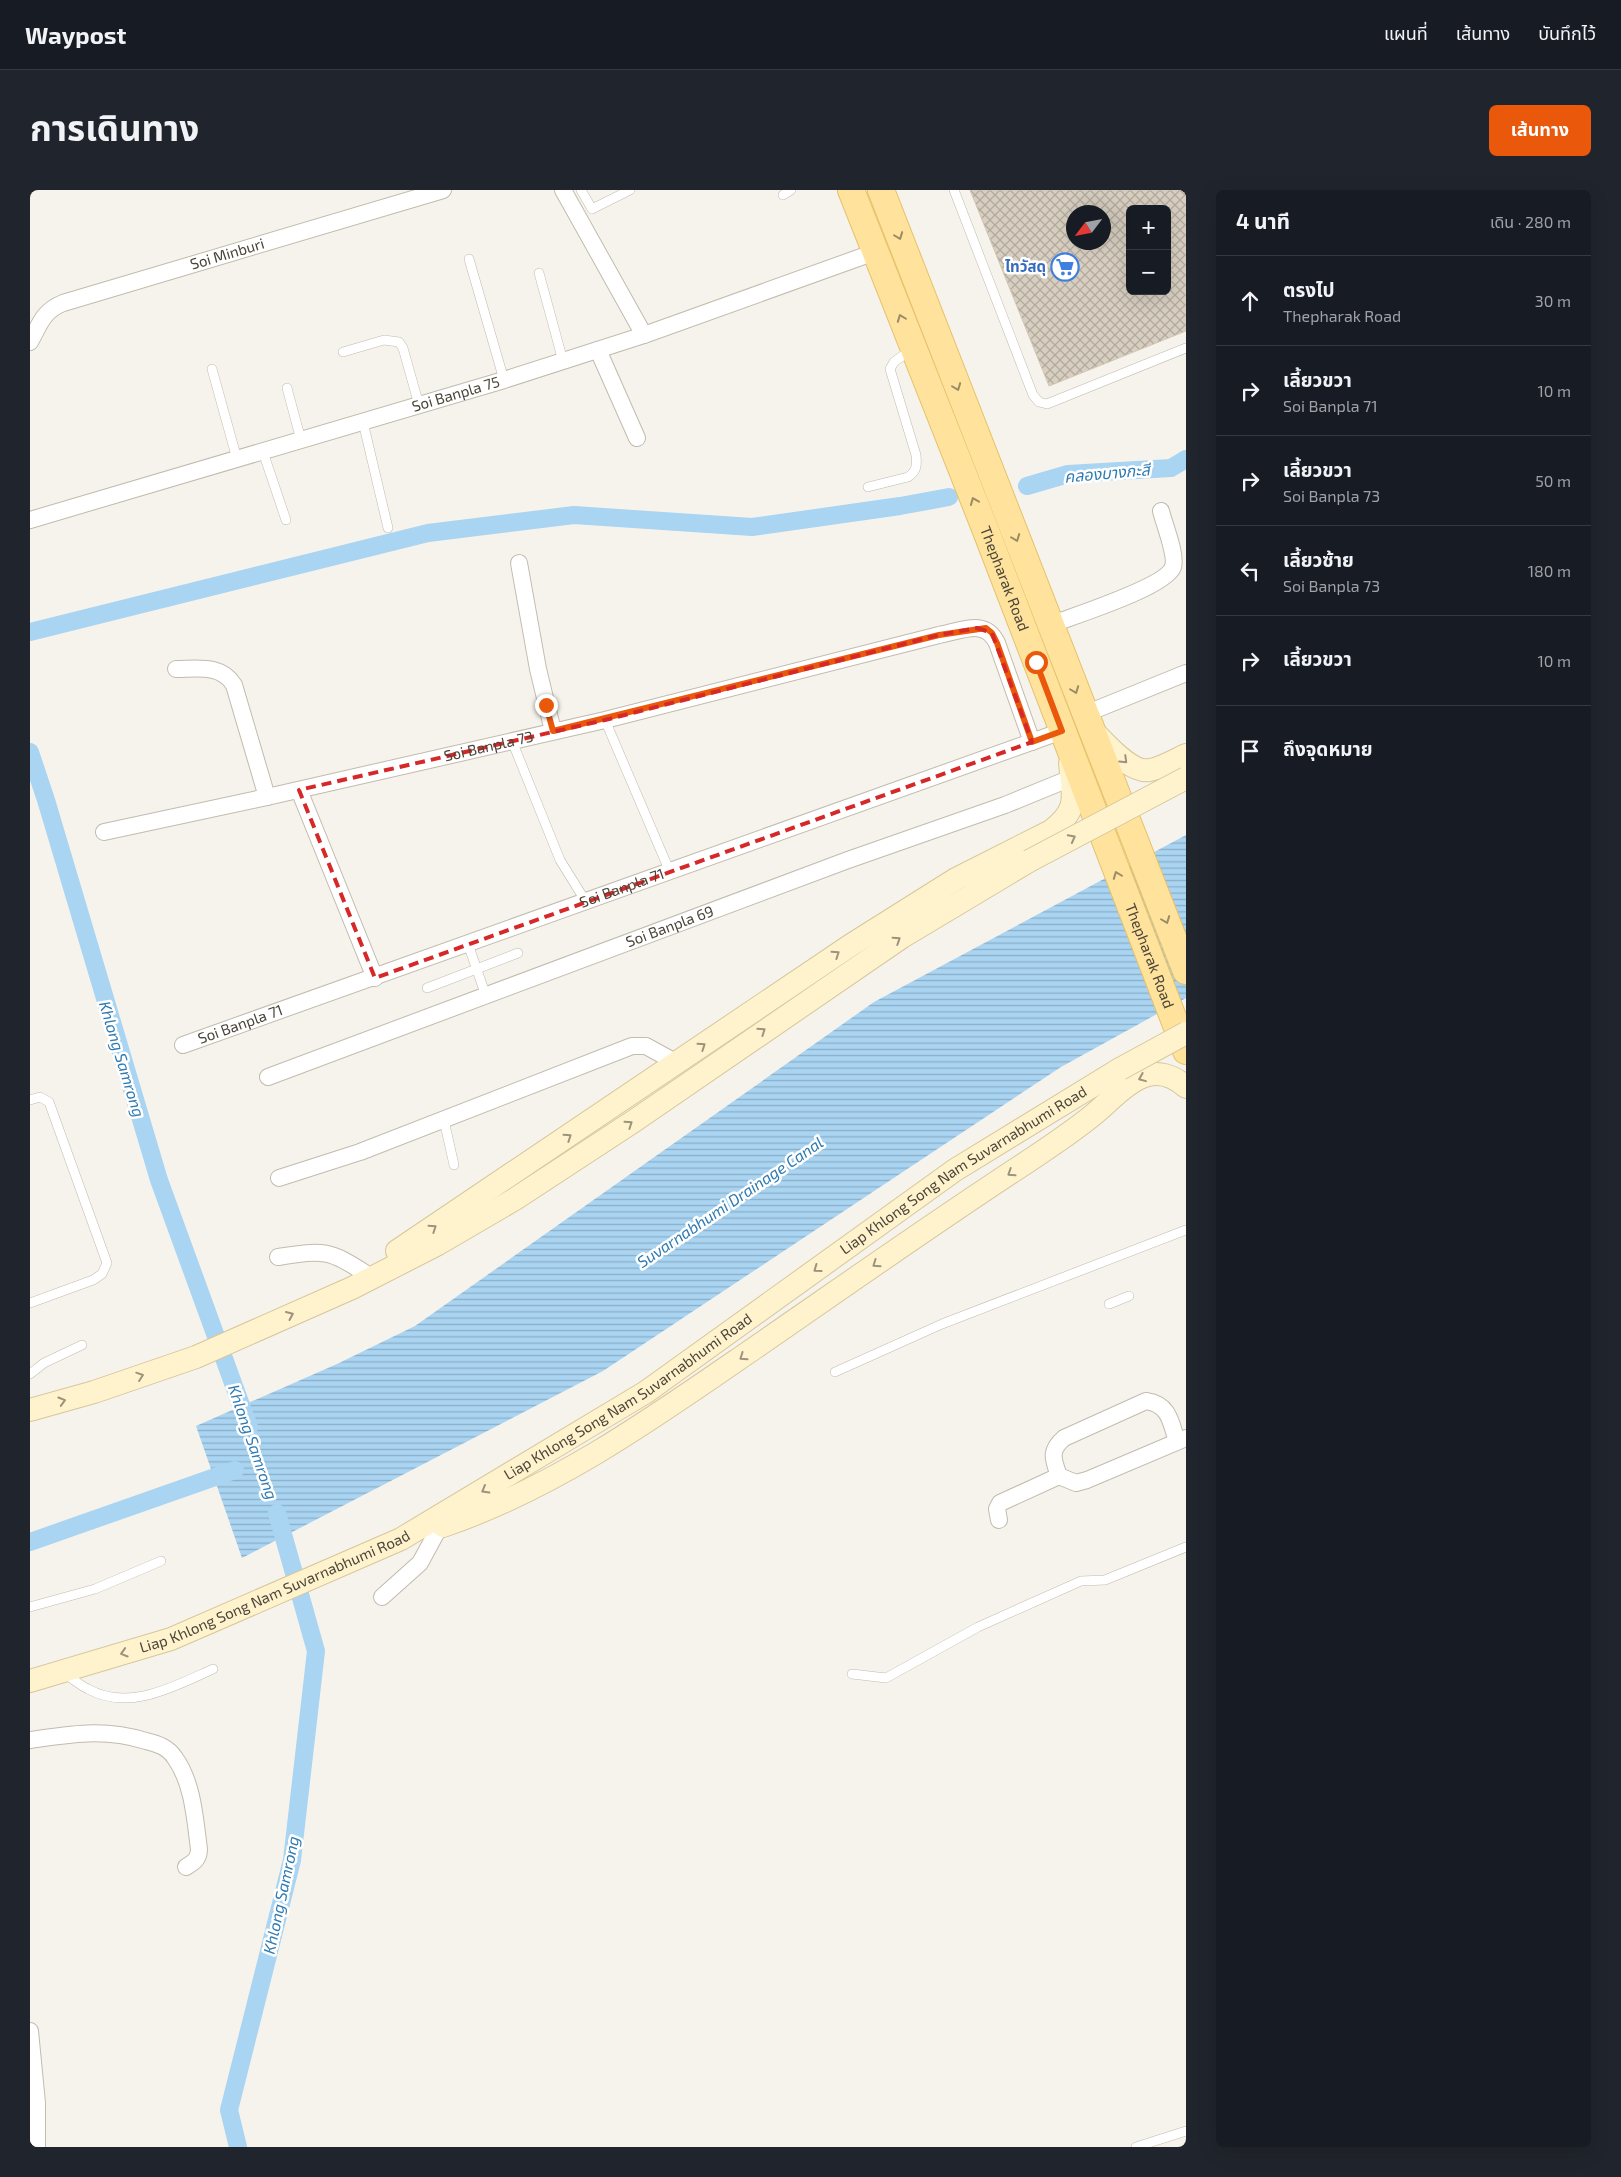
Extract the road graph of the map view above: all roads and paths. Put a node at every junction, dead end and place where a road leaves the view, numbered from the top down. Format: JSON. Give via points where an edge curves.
{"nodes":[{"id":1,"x":443,"y":190,"type":"edge"},
{"id":2,"x":563,"y":190,"type":"edge"},
{"id":3,"x":581,"y":190,"type":"edge"},
{"id":4,"x":630,"y":190,"type":"edge"},
{"id":5,"x":791,"y":190,"type":"edge"},
{"id":6,"x":851,"y":190,"type":"edge"},
{"id":7,"x":881,"y":190,"type":"edge"},
{"id":8,"x":954,"y":190,"type":"edge"},
{"id":9,"x":782,"y":195,"type":"dead end"},
{"id":10,"x":875,"y":252,"type":"junction"},
{"id":11,"x":469,"y":258,"type":"dead end"},
{"id":12,"x":539,"y":273,"type":"dead end"},
{"id":13,"x":644,"y":335,"type":"junction"},
{"id":14,"x":30,"y":342,"type":"edge"},
{"id":15,"x":1186,"y":348,"type":"edge"},
{"id":16,"x":913,"y":349,"type":"junction"},
{"id":17,"x":598,"y":350,"type":"junction"},
{"id":18,"x":343,"y":352,"type":"dead end"},
{"id":19,"x":563,"y":361,"type":"junction"},
{"id":20,"x":212,"y":369,"type":"dead end"},
{"id":21,"x":504,"y":380,"type":"junction"},
{"id":22,"x":287,"y":388,"type":"dead end"},
{"id":23,"x":419,"y":405,"type":"junction"},
{"id":24,"x":363,"y":422,"type":"junction"},
{"id":25,"x":637,"y":438,"type":"dead end"},
{"id":26,"x":301,"y":440,"type":"junction"},
{"id":27,"x":263,"y":452,"type":"junction"},
{"id":28,"x":237,"y":459,"type":"junction"},
{"id":29,"x":868,"y":487,"type":"dead end"},
{"id":30,"x":1161,"y":511,"type":"dead end"},
{"id":31,"x":30,"y":520,"type":"edge"},
{"id":32,"x":286,"y":520,"type":"dead end"},
{"id":33,"x":388,"y":528,"type":"dead end"},
{"id":34,"x":519,"y":563,"type":"dead end"},
{"id":35,"x":1050,"y":625,"type":"junction"},
{"id":36,"x":176,"y":669,"type":"dead end"},
{"id":37,"x":1186,"y":673,"type":"edge"},
{"id":38,"x":605,"y":720,"type":"junction"},
{"id":39,"x":1087,"y":720,"type":"junction"},
{"id":40,"x":553,"y":731,"type":"junction"},
{"id":41,"x":1065,"y":738,"type":"junction"},
{"id":42,"x":512,"y":741,"type":"junction"},
{"id":43,"x":1032,"y":742,"type":"junction"},
{"id":44,"x":1186,"y":755,"type":"edge"},
{"id":45,"x":1071,"y":778,"type":"junction"},
{"id":46,"x":1186,"y":778,"type":"edge"},
{"id":47,"x":299,"y":790,"type":"junction"},
{"id":48,"x":268,"y":797,"type":"junction"},
{"id":49,"x":104,"y":832,"type":"dead end"},
{"id":50,"x":670,"y":872,"type":"junction"},
{"id":51,"x":586,"y":902,"type":"junction"},
{"id":52,"x":468,"y":944,"type":"junction"},
{"id":53,"x":518,"y":953,"type":"dead end"},
{"id":54,"x":477,"y":969,"type":"junction"},
{"id":55,"x":1186,"y":971,"type":"edge"},
{"id":56,"x":375,"y":978,"type":"junction"},
{"id":57,"x":427,"y":988,"type":"dead end"},
{"id":58,"x":486,"y":996,"type":"junction"},
{"id":59,"x":1186,"y":1033,"type":"edge"},
{"id":60,"x":183,"y":1045,"type":"dead end"},
{"id":61,"x":1186,"y":1051,"type":"edge"},
{"id":62,"x":677,"y":1063,"type":"junction"},
{"id":63,"x":268,"y":1077,"type":"dead end"},
{"id":64,"x":1186,"y":1087,"type":"edge"},
{"id":65,"x":30,"y":1100,"type":"edge"},
{"id":66,"x":444,"y":1120,"type":"junction"},
{"id":67,"x":454,"y":1165,"type":"dead end"},
{"id":68,"x":279,"y":1178,"type":"dead end"},
{"id":69,"x":1186,"y":1230,"type":"edge"},
{"id":70,"x":278,"y":1257,"type":"dead end"},
{"id":71,"x":351,"y":1286,"type":"junction"},
{"id":72,"x":1129,"y":1296,"type":"dead end"},
{"id":73,"x":30,"y":1303,"type":"edge"},
{"id":74,"x":1109,"y":1304,"type":"dead end"},
{"id":75,"x":82,"y":1345,"type":"dead end"},
{"id":76,"x":836,"y":1372,"type":"dead end"},
{"id":77,"x":30,"y":1374,"type":"edge"},
{"id":78,"x":30,"y":1410,"type":"edge"},
{"id":79,"x":1181,"y":1440,"type":"edge"},
{"id":80,"x":1059,"y":1476,"type":"junction"},
{"id":81,"x":999,"y":1520,"type":"dead end"},
{"id":82,"x":439,"y":1528,"type":"junction"},
{"id":83,"x":406,"y":1536,"type":"junction"},
{"id":84,"x":1186,"y":1547,"type":"edge"},
{"id":85,"x":161,"y":1561,"type":"dead end"},
{"id":86,"x":382,"y":1598,"type":"dead end"},
{"id":87,"x":30,"y":1607,"type":"edge"},
{"id":88,"x":213,"y":1669,"type":"dead end"},
{"id":89,"x":64,"y":1672,"type":"junction"},
{"id":90,"x":852,"y":1674,"type":"dead end"},
{"id":91,"x":30,"y":1680,"type":"edge"},
{"id":92,"x":30,"y":1740,"type":"edge"},
{"id":93,"x":186,"y":1867,"type":"dead end"},
{"id":94,"x":30,"y":2031,"type":"edge"},
{"id":95,"x":1186,"y":2131,"type":"edge"},
{"id":96,"x":37,"y":2147,"type":"edge"},
{"id":97,"x":1136,"y":2147,"type":"edge"}],
"edges":[{"from":1,"to":14,"type":"street","name":"Soi Minburi","via":[[51,307]]},
{"from":2,"to":13,"type":"street"},
{"from":3,"to":4,"type":"lane","via":[[592,208]]},
{"from":5,"to":9,"type":"lane"},
{"from":6,"to":10,"type":"main road","name":"Thepharak Road"},
{"from":7,"to":35,"type":"main road","name":"Thepharak Road","one_way":true},
{"from":8,"to":15,"type":"lane","via":[[1033,396],[1039,402],[1047,404]]},
{"from":10,"to":13,"type":"street","name":"Soi Banpla 75"},
{"from":16,"to":10,"type":"main road","name":"Thepharak Road","one_way":true},
{"from":11,"to":21,"type":"lane"},
{"from":12,"to":19,"type":"lane"},
{"from":13,"to":17,"type":"street","name":"Soi Banpla 75"},
{"from":16,"to":29,"type":"lane","via":[[894,362],[890,369],[917,466],[908,476]]},
{"from":41,"to":16,"type":"main road","name":"Thepharak Road","one_way":true},
{"from":17,"to":19,"type":"street","name":"Soi Banpla 75"},
{"from":17,"to":25,"type":"street"},
{"from":18,"to":23,"type":"lane","via":[[384,340],[399,342]]},
{"from":19,"to":21,"type":"street","name":"Soi Banpla 75"},
{"from":20,"to":28,"type":"lane"},
{"from":21,"to":23,"type":"street","name":"Soi Banpla 75"},
{"from":22,"to":26,"type":"lane"},
{"from":23,"to":24,"type":"street","name":"Soi Banpla 75"},
{"from":24,"to":26,"type":"street","name":"Soi Banpla 75"},
{"from":24,"to":33,"type":"lane"},
{"from":26,"to":27,"type":"street","name":"Soi Banpla 75"},
{"from":27,"to":28,"type":"street","name":"Soi Banpla 75"},
{"from":27,"to":32,"type":"lane"},
{"from":28,"to":31,"type":"street","name":"Soi Banpla 75"},
{"from":30,"to":35,"type":"street","via":[[1175,559],[1170,573],[1149,587]]},
{"from":34,"to":40,"type":"street"},
{"from":35,"to":39,"type":"main road","name":"Thepharak Road","one_way":true},
{"from":36,"to":48,"type":"street","via":[[214,669],[228,676],[234,685]]},
{"from":37,"to":39,"type":"street"},
{"from":38,"to":40,"type":"street","name":"Soi Banpla 73"},
{"from":38,"to":43,"type":"street","name":"Soi Banpla 73","via":[[939,635],[986,628],[997,643]]},
{"from":38,"to":50,"type":"lane"},
{"from":39,"to":44,"type":"main road","one_way":true,"via":[[1131,766],[1141,771],[1152,770]]},
{"from":39,"to":55,"type":"main road","name":"Thepharak Road","one_way":true},
{"from":40,"to":42,"type":"street","name":"Soi Banpla 73"},
{"from":41,"to":43,"type":"street","name":"Soi Banpla 71"},
{"from":41,"to":45,"type":"main road"},
{"from":61,"to":41,"type":"main road","name":"Thepharak Road","one_way":true,"bridge":true},
{"from":42,"to":47,"type":"street","name":"Soi Banpla 73"},
{"from":42,"to":51,"type":"lane","via":[[560,860]]},
{"from":43,"to":50,"type":"street","name":"Soi Banpla 71"},
{"from":45,"to":58,"type":"street","name":"Soi Banpla 69"},
{"from":62,"to":45,"type":"main road","one_way":true,"via":[[851,945],[956,879],[1065,821],[1071,812]]},
{"from":71,"to":46,"type":"main road","one_way":true,"bridge":true,"via":[[438,1244],[515,1199],[902,937],[1029,861]]},
{"from":47,"to":48,"type":"street","name":"Soi Banpla 73"},
{"from":47,"to":56,"type":"street"},
{"from":48,"to":49,"type":"street","name":"Soi Banpla 73"},
{"from":50,"to":51,"type":"street","name":"Soi Banpla 71"},
{"from":51,"to":52,"type":"street","name":"Soi Banpla 71"},
{"from":52,"to":54,"type":"lane"},
{"from":52,"to":56,"type":"street","name":"Soi Banpla 71"},
{"from":53,"to":54,"type":"lane"},
{"from":54,"to":57,"type":"lane"},
{"from":54,"to":58,"type":"lane"},
{"from":56,"to":60,"type":"street","name":"Soi Banpla 71"},
{"from":58,"to":63,"type":"street","name":"Soi Banpla 69"},
{"from":59,"to":83,"type":"main road","name":"Liap Khlong Song Nam Suvarnabhumi Road","one_way":true,"bridge":true,"via":[[1120,1069],[954,1170],[646,1392]]},
{"from":62,"to":66,"type":"street","via":[[646,1046],[632,1046]]},
{"from":71,"to":62,"type":"main road","one_way":true},
{"from":64,"to":82,"type":"main road","one_way":true,"via":[[1170,1076],[1158,1074],[1142,1077],[1128,1085],[1072,1133],[940,1219],[655,1417],[526,1491]]},
{"from":65,"to":73,"type":"lane","via":[[40,1097],[49,1102],[106,1263],[102,1274],[93,1280]]},
{"from":66,"to":67,"type":"lane"},
{"from":66,"to":68,"type":"street"},
{"from":69,"to":76,"type":"lane","via":[[942,1324]]},
{"from":70,"to":71,"type":"street","via":[[326,1252],[340,1257]]},
{"from":78,"to":71,"type":"main road","one_way":true,"via":[[196,1357]]},
{"from":72,"to":74,"type":"lane"},
{"from":75,"to":77,"type":"lane","via":[[44,1363]]},
{"from":79,"to":80,"type":"street","via":[[1087,1480],[1076,1483]]},
{"from":79,"to":80,"type":"street","via":[[1164,1409],[1158,1403],[1146,1402],[1055,1445],[1052,1457]]},
{"from":80,"to":81,"type":"street","via":[[1000,1503],[997,1509]]},
{"from":82,"to":83,"type":"main road"},
{"from":82,"to":86,"type":"street","via":[[420,1562]]},
{"from":83,"to":89,"type":"main road","name":"Liap Khlong Song Nam Suvarnabhumi Road","one_way":true,"via":[[170,1639]]},
{"from":84,"to":90,"type":"lane","via":[[1105,1580],[1081,1581],[978,1627],[886,1678]]},
{"from":85,"to":87,"type":"lane","via":[[95,1588]]},
{"from":88,"to":89,"type":"lane","via":[[169,1689],[118,1699],[88,1689]]},
{"from":89,"to":91,"type":"main road","name":"Liap Khlong Song Nam Suvarnabhumi Road"},
{"from":92,"to":93,"type":"street","via":[[97,1732],[124,1734],[168,1749],[183,1773],[199,1849],[194,1862]]},
{"from":94,"to":96,"type":"street","via":[[37,2103]]},
{"from":95,"to":97,"type":"lane"}]}
